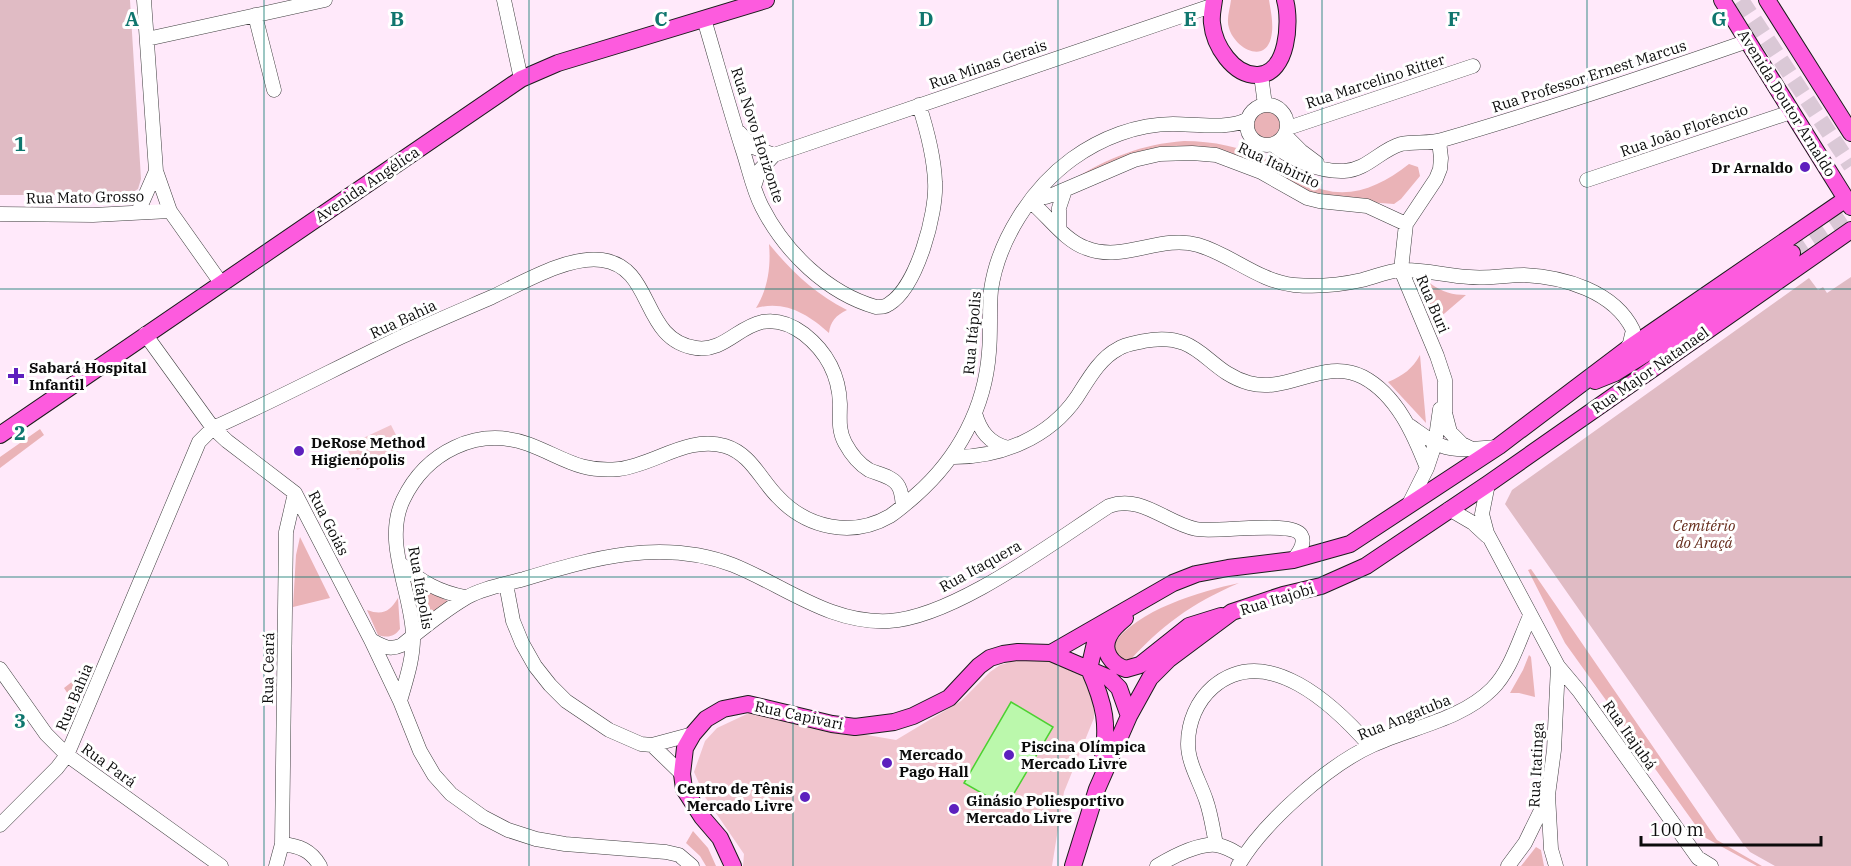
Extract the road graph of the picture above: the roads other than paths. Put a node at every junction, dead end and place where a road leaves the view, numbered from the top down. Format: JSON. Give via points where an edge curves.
{"nodes":[{"id":1,"x":144,"y":0,"type":"edge"},
{"id":2,"x":325,"y":0,"type":"edge"},
{"id":3,"x":504,"y":0,"type":"edge"},
{"id":4,"x":766,"y":0,"type":"edge"},
{"id":5,"x":1722,"y":0,"type":"edge"},
{"id":6,"x":1767,"y":0,"type":"edge"},
{"id":7,"x":1287,"y":2,"type":"edge"},
{"id":8,"x":1214,"y":3,"type":"edge"},
{"id":9,"x":255,"y":15,"type":"junction"},
{"id":10,"x":704,"y":19,"type":"junction"},
{"id":11,"x":147,"y":39,"type":"junction"},
{"id":12,"x":1748,"y":41,"type":"junction"},
{"id":13,"x":1473,"y":66,"type":"dead end"},
{"id":14,"x":1261,"y":75,"type":"junction"},
{"id":15,"x":520,"y":79,"type":"junction"},
{"id":16,"x":274,"y":90,"type":"dead end"},
{"id":17,"x":919,"y":105,"type":"junction"},
{"id":18,"x":1265,"y":105,"type":"junction"},
{"id":19,"x":1791,"y":112,"type":"junction"},
{"id":20,"x":1248,"y":119,"type":"junction"},
{"id":21,"x":1201,"y":125,"type":"junction"},
{"id":22,"x":736,"y":128,"type":"junction"},
{"id":23,"x":1287,"y":131,"type":"junction"},
{"id":24,"x":1851,"y":133,"type":"edge"},
{"id":25,"x":1254,"y":140,"type":"junction"},
{"id":26,"x":1439,"y":141,"type":"junction"},
{"id":27,"x":1273,"y":145,"type":"junction"},
{"id":28,"x":774,"y":155,"type":"junction"},
{"id":29,"x":1323,"y":168,"type":"junction"},
{"id":30,"x":156,"y":171,"type":"junction"},
{"id":31,"x":1587,"y":180,"type":"dead end"},
{"id":32,"x":754,"y":187,"type":"junction"},
{"id":33,"x":1065,"y":190,"type":"junction"},
{"id":34,"x":1033,"y":199,"type":"junction"},
{"id":35,"x":1848,"y":203,"type":"edge"},
{"id":36,"x":170,"y":211,"type":"junction"},
{"id":37,"x":138,"y":212,"type":"junction"},
{"id":38,"x":0,"y":214,"type":"edge"},
{"id":39,"x":1406,"y":224,"type":"junction"},
{"id":40,"x":1059,"y":228,"type":"junction"},
{"id":41,"x":1851,"y":230,"type":"edge"},
{"id":42,"x":1796,"y":232,"type":"junction"},
{"id":43,"x":1792,"y":253,"type":"tunnel mouth"},
{"id":44,"x":1811,"y":257,"type":"junction"},
{"id":45,"x":1401,"y":270,"type":"junction"},
{"id":46,"x":220,"y":283,"type":"junction"},
{"id":47,"x":145,"y":334,"type":"junction"},
{"id":48,"x":1626,"y":350,"type":"junction"},
{"id":49,"x":1445,"y":380,"type":"junction"},
{"id":50,"x":1580,"y":385,"type":"junction"},
{"id":51,"x":975,"y":413,"type":"junction"},
{"id":52,"x":1409,"y":425,"type":"junction"},
{"id":53,"x":213,"y":428,"type":"junction"},
{"id":54,"x":0,"y":435,"type":"edge"},
{"id":55,"x":1435,"y":444,"type":"junction"},
{"id":56,"x":1499,"y":447,"type":"junction"},
{"id":57,"x":1008,"y":448,"type":"junction"},
{"id":58,"x":1472,"y":449,"type":"junction"},
{"id":59,"x":951,"y":457,"type":"junction"},
{"id":60,"x":1427,"y":468,"type":"junction"},
{"id":61,"x":1453,"y":477,"type":"joint"},
{"id":62,"x":1488,"y":484,"type":"junction"},
{"id":63,"x":295,"y":493,"type":"junction"},
{"id":64,"x":903,"y":506,"type":"junction"},
{"id":65,"x":1407,"y":508,"type":"junction"},
{"id":66,"x":1449,"y":509,"type":"junction"},
{"id":67,"x":1492,"y":542,"type":"junction"},
{"id":68,"x":1293,"y":560,"type":"junction"},
{"id":69,"x":400,"y":564,"type":"junction"},
{"id":70,"x":506,"y":584,"type":"junction"},
{"id":71,"x":465,"y":597,"type":"junction"},
{"id":72,"x":1144,"y":598,"type":"junction"},
{"id":73,"x":1232,"y":612,"type":"junction"},
{"id":74,"x":1530,"y":616,"type":"junction"},
{"id":75,"x":1105,"y":622,"type":"junction"},
{"id":76,"x":413,"y":636,"type":"junction"},
{"id":77,"x":370,"y":640,"type":"junction"},
{"id":78,"x":1051,"y":653,"type":"junction"},
{"id":79,"x":1558,"y":666,"type":"junction"},
{"id":80,"x":0,"y":669,"type":"edge"},
{"id":81,"x":1089,"y":669,"type":"junction"},
{"id":82,"x":408,"y":672,"type":"junction"},
{"id":83,"x":387,"y":677,"type":"junction"},
{"id":84,"x":400,"y":701,"type":"junction"},
{"id":85,"x":1129,"y":716,"type":"junction"},
{"id":86,"x":693,"y":734,"type":"junction"},
{"id":87,"x":652,"y":745,"type":"junction"},
{"id":88,"x":1370,"y":746,"type":"junction"},
{"id":89,"x":67,"y":755,"type":"junction"},
{"id":90,"x":682,"y":774,"type":"junction"},
{"id":91,"x":1097,"y":789,"type":"junction"},
{"id":92,"x":1548,"y":795,"type":"junction"},
{"id":93,"x":0,"y":825,"type":"edge"},
{"id":94,"x":282,"y":844,"type":"junction"},
{"id":95,"x":1215,"y":844,"type":"junction"},
{"id":96,"x":666,"y":852,"type":"junction"},
{"id":97,"x":1240,"y":861,"type":"edge"},
{"id":98,"x":221,"y":866,"type":"edge"},
{"id":99,"x":276,"y":866,"type":"edge"},
{"id":100,"x":320,"y":866,"type":"edge"},
{"id":101,"x":678,"y":866,"type":"edge"},
{"id":102,"x":692,"y":866,"type":"edge"},
{"id":103,"x":733,"y":866,"type":"edge"},
{"id":104,"x":1073,"y":866,"type":"edge"},
{"id":105,"x":1157,"y":866,"type":"edge"},
{"id":106,"x":1509,"y":866,"type":"edge"},
{"id":107,"x":1556,"y":866,"type":"edge"},
{"id":108,"x":1711,"y":866,"type":"edge"}],
"edges":[{"from":1,"to":11,"type":"street"},
{"from":2,"to":9,"type":"street"},
{"from":3,"to":15,"type":"street"},
{"from":4,"to":10,"type":"main road","name":"Avenida Angélica"},
{"from":5,"to":12,"type":"main road","name":"Avenida Doutor Arnaldo"},
{"from":6,"to":24,"type":"main road"},
{"from":7,"to":14,"type":"main road","via":[[1284,49],[1276,65]]},
{"from":8,"to":14,"type":"main road","via":[[1213,32],[1223,54],[1243,71]]},
{"from":8,"to":17,"type":"street","name":"Rua Minas Gerais"},
{"from":9,"to":11,"type":"street"},
{"from":9,"to":16,"type":"street"},
{"from":10,"to":15,"type":"main road","name":"Avenida Angélica","via":[[558,63]]},
{"from":10,"to":22,"type":"street","name":"Rua Novo Horizonte"},
{"from":11,"to":30,"type":"street"},
{"from":12,"to":19,"type":"main road","name":"Avenida Doutor Arnaldo"},
{"from":12,"to":26,"type":"street","name":"Rua Professor Ernest Marcus","via":[[1540,112]]},
{"from":13,"to":23,"type":"street","name":"Rua Marcelino Ritter"},
{"from":14,"to":18,"type":"street"},
{"from":15,"to":46,"type":"main road","name":"Avenida Angélica"},
{"from":17,"to":28,"type":"street","name":"Rua Minas Gerais"},
{"from":17,"to":32,"type":"street","name":"Rua Novo Horizonte","via":[[932,149],[936,195],[919,261],[897,298],[886,306],[866,304],[841,292],[797,257],[774,227]]},
{"from":18,"to":20,"type":"street","via":[[1254,109]]},
{"from":18,"to":23,"type":"street","via":[[1282,111]]},
{"from":19,"to":31,"type":"street","name":"Rua João Florêncio"},
{"from":19,"to":35,"type":"main road","name":"Avenida Doutor Arnaldo"},
{"from":20,"to":21,"type":"street","name":"Rua Itápolis","via":[[1234,124]]},
{"from":20,"to":25,"type":"street","via":[[1247,128]]},
{"from":21,"to":25,"type":"street","name":"Rua Itápolis"},
{"from":21,"to":34,"type":"street","name":"Rua Itápolis","via":[[1161,124],[1130,130],[1100,142],[1070,160]]},
{"from":22,"to":28,"type":"street","via":[[753,147]]},
{"from":22,"to":32,"type":"street","name":"Rua Novo Horizonte"},
{"from":23,"to":27,"type":"street"},
{"from":23,"to":29,"type":"street","via":[[1300,151]]},
{"from":25,"to":27,"type":"street"},
{"from":26,"to":29,"type":"street","via":[[1398,145],[1356,169]]},
{"from":26,"to":39,"type":"street","name":"Rua Buri","via":[[1441,158],[1436,178]]},
{"from":27,"to":29,"type":"street","via":[[1287,156]]},
{"from":28,"to":32,"type":"street","via":[[761,166]]},
{"from":30,"to":36,"type":"street"},
{"from":30,"to":37,"type":"street"},
{"from":33,"to":34,"type":"street","name":"Rua Itabirito"},
{"from":33,"to":39,"type":"street","name":"Rua Itabirito","via":[[1134,160],[1160,154],[1216,155],[1261,172],[1307,198],[1368,206]]},
{"from":33,"to":40,"type":"street","via":[[1059,208]]},
{"from":34,"to":40,"type":"street"},
{"from":34,"to":51,"type":"street","name":"Rua Itápolis","via":[[1002,247],[992,288],[987,370]]},
{"from":35,"to":42,"type":"main road","name":"Rua Major Natanael"},
{"from":36,"to":37,"type":"street","name":"Rua Mato Grosso"},
{"from":36,"to":46,"type":"street"},
{"from":37,"to":38,"type":"street","name":"Rua Mato Grosso"},
{"from":39,"to":45,"type":"street","name":"Rua Buri"},
{"from":40,"to":45,"type":"street","via":[[1076,243],[1101,253],[1195,244],[1223,254],[1263,277],[1294,285],[1339,284]]},
{"from":41,"to":44,"type":"main road","name":"Rua Major Natanael"},
{"from":42,"to":44,"type":"main road","via":[[1808,232],[1816,240]]},
{"from":42,"to":48,"type":"main road","name":"Rua Major Natanael"},
{"from":43,"to":50,"type":"main road","via":[[1615,373]]},
{"from":44,"to":62,"type":"main road","name":"Rua Major Natanael"},
{"from":45,"to":48,"type":"street","via":[[1473,278],[1524,275],[1584,287],[1610,303],[1629,322],[1632,330]]},
{"from":45,"to":49,"type":"street","name":"Rua Buri"},
{"from":46,"to":47,"type":"main road","name":"Avenida Angélica"},
{"from":47,"to":53,"type":"street","name":"Rua Goiás"},
{"from":47,"to":54,"type":"main road","name":"Avenida Angélica"},
{"from":48,"to":50,"type":"main road","name":"Rua Major Natanael"},
{"from":49,"to":55,"type":"street"},
{"from":49,"to":58,"type":"street","name":"Rua Buri","via":[[1445,412],[1450,432]]},
{"from":50,"to":56,"type":"main road","name":"Rua Major Natanael"},
{"from":51,"to":57,"type":"street","via":[[985,435]]},
{"from":51,"to":59,"type":"street","name":"Rua Itápolis"},
{"from":52,"to":55,"type":"street"},
{"from":52,"to":57,"type":"street","via":[[1379,389],[1350,372],[1316,373],[1284,384],[1257,385],[1233,377],[1190,345],[1176,339],[1156,339],[1118,349],[1103,361],[1060,416],[1026,441]]},
{"from":52,"to":60,"type":"street"},
{"from":53,"to":63,"type":"street","name":"Rua Goiás"},
{"from":53,"to":64,"type":"street","name":"Rua Bahia","via":[[401,337],[561,266],[604,260],[629,271],[660,327],[683,344],[709,347],[728,341],[747,328],[774,321],[792,327],[814,342],[829,359],[839,387],[841,435],[867,469],[897,484]]},
{"from":53,"to":89,"type":"street","name":"Rua Bahia","via":[[199,442]]},
{"from":55,"to":58,"type":"street"},
{"from":55,"to":60,"type":"street"},
{"from":56,"to":58,"type":"street"},
{"from":56,"to":61,"type":"main road","name":"Rua Major Natanael"},
{"from":57,"to":59,"type":"street","via":[[982,456]]},
{"from":59,"to":64,"type":"street","name":"Rua Itápolis","via":[[935,478]]},
{"from":60,"to":65,"type":"street"},
{"from":61,"to":65,"type":"main road","name":"Rua Itajobi"},
{"from":62,"to":66,"type":"main road","name":"Rua Major Natanael"},
{"from":62,"to":67,"type":"street","via":[[1482,514]]},
{"from":63,"to":77,"type":"street","name":"Rua Goiás"},
{"from":63,"to":94,"type":"street","name":"Rua Ceará","via":[[286,532]]},
{"from":64,"to":69,"type":"street","name":"Rua Itápolis","via":[[878,523],[862,528],[829,527],[795,512],[750,460],[726,447],[690,447],[640,464],[603,469],[571,464],[511,439],[490,438],[455,446],[437,457],[412,485],[402,503],[395,533]]},
{"from":65,"to":68,"type":"main road","name":"Rua Itajobi","via":[[1350,544]]},
{"from":66,"to":67,"type":"street","via":[[1473,523]]},
{"from":66,"to":73,"type":"main road","name":"Rua Itajobi","via":[[1365,566],[1321,586]]},
{"from":67,"to":74,"type":"street"},
{"from":68,"to":70,"type":"street","name":"Rua Itaquera","via":[[1302,539],[1295,530],[1198,530],[1139,505],[1119,502],[958,600],[911,618],[891,621],[836,614],[734,566],[665,551],[591,559]]},
{"from":68,"to":72,"type":"main road","name":"Rua Itajobi","via":[[1196,574]]},
{"from":69,"to":71,"type":"street","via":[[428,585]]},
{"from":69,"to":76,"type":"street","name":"Rua Itápolis"},
{"from":70,"to":71,"type":"street","name":"Rua Itaquera"},
{"from":70,"to":87,"type":"street","via":[[522,643],[550,685],[566,701],[609,730]]},
{"from":71,"to":76,"type":"street","name":"Rua Itaquera"},
{"from":72,"to":73,"type":"main road","via":[[1107,638],[1110,658],[1126,669],[1134,668],[1189,626]]},
{"from":72,"to":75,"type":"main road","name":"Rua Itajobi"},
{"from":73,"to":85,"type":"main road","name":"Rua Itajobi","via":[[1169,658],[1150,678]]},
{"from":74,"to":79,"type":"street","name":"Rua Itajubá"},
{"from":74,"to":88,"type":"street","name":"Rua Angatuba","via":[[1504,673],[1482,698],[1467,709]]},
{"from":75,"to":78,"type":"main road"},
{"from":75,"to":81,"type":"main road"},
{"from":76,"to":77,"type":"street","name":"Rua Itaquera","via":[[394,649]]},
{"from":76,"to":82,"type":"street","name":"Rua Itápolis"},
{"from":77,"to":83,"type":"street","name":"Rua Goiás"},
{"from":78,"to":81,"type":"main road"},
{"from":78,"to":86,"type":"main road","name":"Rua Capivari","via":[[1018,651],[990,658],[949,698],[894,722],[855,727],[748,704],[723,709],[706,719]]},
{"from":79,"to":92,"type":"street","name":"Rua Itatinga"},
{"from":79,"to":108,"type":"street","name":"Rua Itajubá","via":[[1698,858]]},
{"from":80,"to":89,"type":"street","name":"Rua Pará","via":[[46,734]]},
{"from":81,"to":85,"type":"main road","via":[[1119,688]]},
{"from":81,"to":91,"type":"main road","via":[[1102,697],[1106,725]]},
{"from":82,"to":83,"type":"street"},
{"from":82,"to":84,"type":"street","name":"Rua Itápolis"},
{"from":83,"to":84,"type":"street","name":"Rua Goiás"},
{"from":84,"to":96,"type":"street","via":[[434,776],[483,817],[508,830],[546,841]]},
{"from":85,"to":91,"type":"main road","name":"Rua Itajobi"},
{"from":86,"to":87,"type":"street"},
{"from":86,"to":90,"type":"main road","name":"Rua Capivari","via":[[685,748]]},
{"from":87,"to":90,"type":"street"},
{"from":88,"to":95,"type":"street","via":[[1330,704],[1290,680],[1257,671],[1222,680],[1197,707],[1188,747],[1207,802]]},
{"from":88,"to":97,"type":"street","name":"Rua Angatuba","via":[[1298,798]]},
{"from":89,"to":93,"type":"street","name":"Rua Bahia"},
{"from":89,"to":98,"type":"street","name":"Rua Pará"},
{"from":90,"to":103,"type":"main road","name":"Rua Capivari","via":[[684,789],[720,838]]},
{"from":91,"to":104,"type":"main road"},
{"from":92,"to":106,"type":"street"},
{"from":92,"to":107,"type":"street","name":"Rua Itatinga","via":[[1551,849]]},
{"from":94,"to":99,"type":"street","name":"Rua Ceará"},
{"from":94,"to":100,"type":"street","via":[[309,851]]},
{"from":95,"to":97,"type":"street","via":[[1229,849]]},
{"from":95,"to":105,"type":"street","via":[[1175,855]]},
{"from":96,"to":101,"type":"street"},
{"from":96,"to":102,"type":"street","via":[[680,855]]}]}
